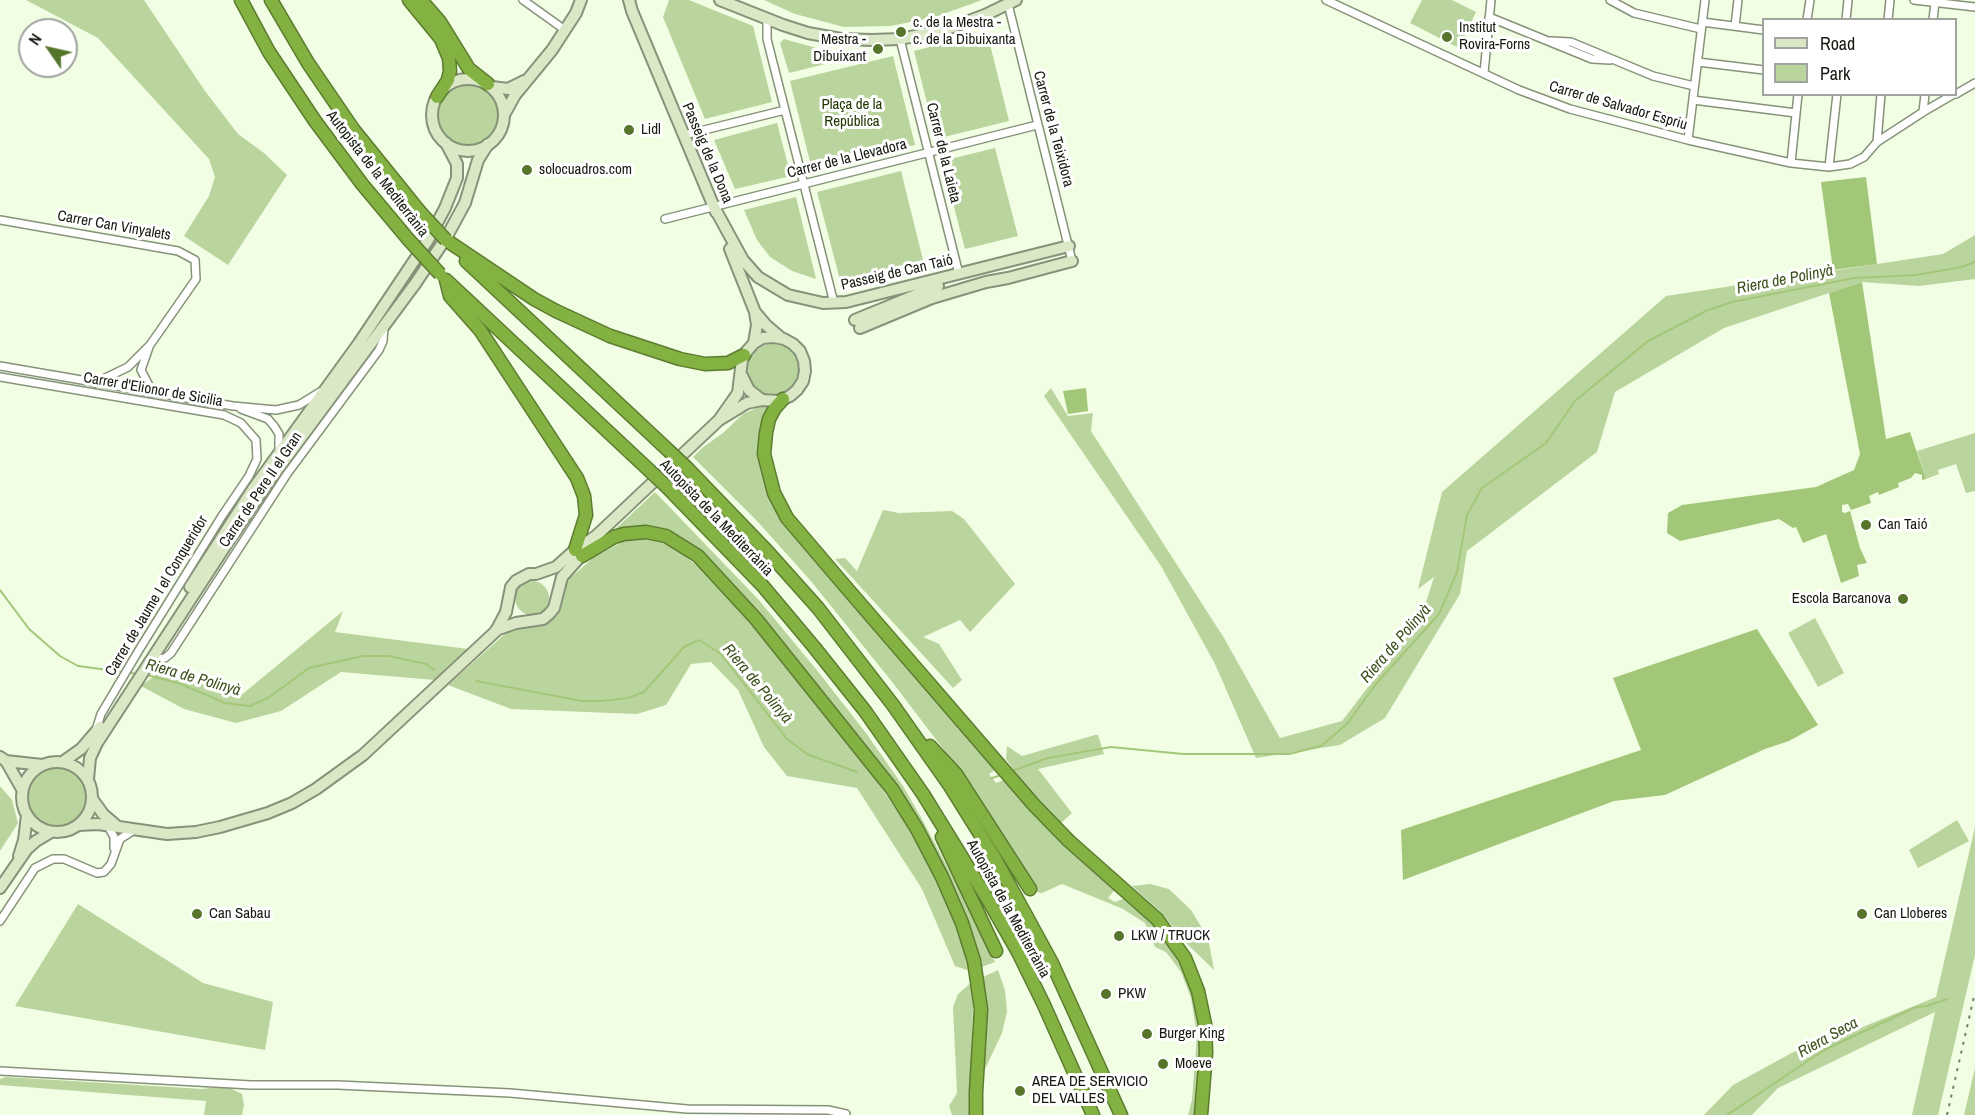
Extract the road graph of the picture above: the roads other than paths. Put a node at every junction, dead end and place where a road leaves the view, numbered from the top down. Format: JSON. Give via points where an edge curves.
{"nodes":[{"id":1,"x":240,"y":0,"type":"edge"},
{"id":2,"x":271,"y":0,"type":"edge"},
{"id":3,"x":409,"y":0,"type":"edge"},
{"id":4,"x":421,"y":0,"type":"edge"},
{"id":5,"x":523,"y":0,"type":"edge"},
{"id":6,"x":581,"y":0,"type":"edge"},
{"id":7,"x":590,"y":0,"type":"edge"},
{"id":8,"x":720,"y":0,"type":"edge"},
{"id":9,"x":1326,"y":0,"type":"edge"},
{"id":10,"x":1491,"y":0,"type":"edge"},
{"id":11,"x":1610,"y":0,"type":"edge"},
{"id":12,"x":1705,"y":0,"type":"edge"},
{"id":13,"x":1738,"y":0,"type":"edge"},
{"id":14,"x":1810,"y":0,"type":"edge"},
{"id":15,"x":1848,"y":0,"type":"edge"},
{"id":16,"x":1890,"y":0,"type":"edge"},
{"id":17,"x":1914,"y":0,"type":"edge"},
{"id":18,"x":628,"y":2,"type":"edge"},
{"id":19,"x":1012,"y":2,"type":"edge"},
{"id":20,"x":1935,"y":3,"type":"junction"},
{"id":21,"x":1975,"y":7,"type":"edge"},
{"id":22,"x":576,"y":13,"type":"junction"},
{"id":23,"x":1489,"y":17,"type":"junction"},
{"id":24,"x":1807,"y":18,"type":"edge"},
{"id":25,"x":1846,"y":18,"type":"edge"},
{"id":26,"x":1888,"y":18,"type":"edge"},
{"id":27,"x":1933,"y":18,"type":"edge"},
{"id":28,"x":767,"y":20,"type":"junction"},
{"id":29,"x":1702,"y":26,"type":"junction"},
{"id":30,"x":1735,"y":26,"type":"junction"},
{"id":31,"x":565,"y":30,"type":"junction"},
{"id":32,"x":1762,"y":30,"type":"edge"},
{"id":33,"x":900,"y":39,"type":"junction"},
{"id":34,"x":1698,"y":62,"type":"junction"},
{"id":35,"x":1762,"y":70,"type":"edge"},
{"id":36,"x":1484,"y":73,"type":"junction"},
{"id":37,"x":530,"y":79,"type":"junction"},
{"id":38,"x":1975,"y":83,"type":"edge"},
{"id":39,"x":490,"y":86,"type":"junction"},
{"id":40,"x":1694,"y":86,"type":"junction"},
{"id":41,"x":1957,"y":93,"type":"edge"},
{"id":42,"x":1798,"y":96,"type":"edge"},
{"id":43,"x":1837,"y":96,"type":"edge"},
{"id":44,"x":1881,"y":96,"type":"edge"},
{"id":45,"x":1925,"y":96,"type":"edge"},
{"id":46,"x":1951,"y":96,"type":"edge"},
{"id":47,"x":437,"y":97,"type":"junction"},
{"id":48,"x":1693,"y":100,"type":"junction"},
{"id":49,"x":785,"y":110,"type":"junction"},
{"id":50,"x":1923,"y":112,"type":"junction"},
{"id":51,"x":1796,"y":113,"type":"junction"},
{"id":52,"x":504,"y":116,"type":"junction"},
{"id":53,"x":1037,"y":125,"type":"junction"},
{"id":54,"x":684,"y":135,"type":"junction"},
{"id":55,"x":1688,"y":140,"type":"junction"},
{"id":56,"x":1877,"y":142,"type":"junction"},
{"id":57,"x":446,"y":143,"type":"junction"},
{"id":58,"x":488,"y":144,"type":"junction"},
{"id":59,"x":929,"y":153,"type":"junction"},
{"id":60,"x":1791,"y":163,"type":"junction"},
{"id":61,"x":1828,"y":167,"type":"junction"},
{"id":62,"x":804,"y":184,"type":"junction"},
{"id":63,"x":714,"y":207,"type":"junction"},
{"id":64,"x":665,"y":219,"type":"dead end"},
{"id":65,"x":0,"y":220,"type":"edge"},
{"id":66,"x":1063,"y":248,"type":"junction"},
{"id":67,"x":458,"y":250,"type":"junction"},
{"id":68,"x":1072,"y":261,"type":"joint"},
{"id":69,"x":959,"y":274,"type":"junction"},
{"id":70,"x":443,"y":277,"type":"junction"},
{"id":71,"x":834,"y":303,"type":"junction"},
{"id":72,"x":755,"y":312,"type":"junction"},
{"id":73,"x":780,"y":337,"type":"junction"},
{"id":74,"x":754,"y":343,"type":"junction"},
{"id":75,"x":150,"y":345,"type":"junction"},
{"id":76,"x":744,"y":355,"type":"junction"},
{"id":77,"x":0,"y":366,"type":"edge"},
{"id":78,"x":742,"y":376,"type":"junction"},
{"id":79,"x":0,"y":377,"type":"edge"},
{"id":80,"x":95,"y":382,"type":"junction"},
{"id":81,"x":327,"y":387,"type":"junction"},
{"id":82,"x":153,"y":393,"type":"junction"},
{"id":83,"x":783,"y":399,"type":"junction"},
{"id":84,"x":762,"y":400,"type":"junction"},
{"id":85,"x":233,"y":406,"type":"junction"},
{"id":86,"x":719,"y":420,"type":"junction"},
{"id":87,"x":278,"y":454,"type":"junction"},
{"id":88,"x":249,"y":476,"type":"joint"},
{"id":89,"x":579,"y":553,"type":"junction"},
{"id":90,"x":536,"y":574,"type":"junction"},
{"id":91,"x":556,"y":593,"type":"junction"},
{"id":92,"x":510,"y":595,"type":"junction"},
{"id":93,"x":535,"y":621,"type":"junction"},
{"id":94,"x":496,"y":631,"type":"junction"},
{"id":95,"x":146,"y":664,"type":"junction"},
{"id":96,"x":134,"y":681,"type":"junction"},
{"id":97,"x":893,"y":705,"type":"junction"},
{"id":98,"x":94,"y":734,"type":"junction"},
{"id":99,"x":3,"y":759,"type":"edge"},
{"id":100,"x":64,"y":761,"type":"junction"},
{"id":101,"x":42,"y":765,"type":"junction"},
{"id":102,"x":88,"y":779,"type":"junction"},
{"id":103,"x":22,"y":789,"type":"junction"},
{"id":104,"x":923,"y":794,"type":"junction"},
{"id":105,"x":93,"y":800,"type":"junction"},
{"id":106,"x":27,"y":815,"type":"junction"},
{"id":107,"x":79,"y":825,"type":"junction"},
{"id":108,"x":114,"y":826,"type":"junction"},
{"id":109,"x":134,"y":830,"type":"junction"},
{"id":110,"x":51,"y":832,"type":"junction"},
{"id":111,"x":114,"y":850,"type":"junction"},
{"id":112,"x":16,"y":864,"type":"junction"},
{"id":113,"x":0,"y":888,"type":"edge"},
{"id":114,"x":1030,"y":889,"type":"dead end"},
{"id":115,"x":0,"y":921,"type":"edge"},
{"id":116,"x":996,"y":951,"type":"dead end"},
{"id":117,"x":0,"y":1071,"type":"edge"},
{"id":118,"x":846,"y":1114,"type":"edge"},
{"id":119,"x":976,"y":1115,"type":"edge"},
{"id":120,"x":1092,"y":1115,"type":"edge"},
{"id":121,"x":1121,"y":1115,"type":"edge"},
{"id":122,"x":1201,"y":1115,"type":"edge"}],
"edges":[{"from":1,"to":70,"type":"highway","name":"Autopista de la Mediterrània","bridge":true,"via":[[315,121],[362,184]]},
{"from":2,"to":67,"type":"highway","name":"Autopista de la Mediterrània","bridge":true,"via":[[353,129],[420,212]]},
{"from":3,"to":47,"type":"highway","via":[[441,39],[449,58],[448,80]]},
{"from":4,"to":39,"type":"highway","via":[[440,22],[469,69]]},
{"from":5,"to":31,"type":"street"},
{"from":6,"to":22,"type":"main road"},
{"from":7,"to":22,"type":"main road"},
{"from":8,"to":28,"type":"main road"},
{"from":9,"to":36,"type":"street","name":"Carrer de Salvador Espriu"},
{"from":10,"to":23,"type":"street"},
{"from":11,"to":29,"type":"street","via":[[1634,13]]},
{"from":12,"to":29,"type":"street"},
{"from":13,"to":30,"type":"street"},
{"from":14,"to":24,"type":"street"},
{"from":15,"to":25,"type":"street"},
{"from":16,"to":26,"type":"street"},
{"from":17,"to":20,"type":"street"},
{"from":18,"to":54,"type":"main road","name":"Passeig de la Dona"},
{"from":19,"to":33,"type":"main road","via":[[959,26]]},
{"from":19,"to":53,"type":"street","name":"Carrer de la Teixidora"},
{"from":20,"to":21,"type":"street"},
{"from":20,"to":27,"type":"street"},
{"from":22,"to":31,"type":"main road"},
{"from":23,"to":36,"type":"street"},
{"from":23,"to":40,"type":"street","via":[[1592,59],[1616,60],[1653,76]]},
{"from":28,"to":33,"type":"main road","via":[[841,39]]},
{"from":28,"to":49,"type":"street","via":[[767,39]]},
{"from":29,"to":30,"type":"street"},
{"from":29,"to":34,"type":"street"},
{"from":30,"to":32,"type":"street"},
{"from":31,"to":37,"type":"main road"},
{"from":33,"to":59,"type":"street","name":"Carrer de la Laieta"},
{"from":34,"to":35,"type":"street"},
{"from":34,"to":40,"type":"street"},
{"from":36,"to":55,"type":"street","name":"Carrer de Salvador Espriu","via":[[1570,109]]},
{"from":37,"to":39,"type":"main road","via":[[508,89]]},
{"from":37,"to":52,"type":"main road","via":[[515,95]]},
{"from":38,"to":41,"type":"street"},
{"from":39,"to":47,"type":"main road","via":[[481,81],[461,80]]},
{"from":39,"to":52,"type":"main road","via":[[501,99]]},
{"from":40,"to":48,"type":"street"},
{"from":42,"to":51,"type":"street"},
{"from":43,"to":61,"type":"street"},
{"from":44,"to":56,"type":"street"},
{"from":45,"to":50,"type":"street"},
{"from":46,"to":50,"type":"street"},
{"from":47,"to":57,"type":"main road","via":[[433,119],[438,135]]},
{"from":48,"to":51,"type":"street"},
{"from":48,"to":55,"type":"street"},
{"from":49,"to":54,"type":"street"},
{"from":49,"to":62,"type":"street"},
{"from":50,"to":56,"type":"street"},
{"from":51,"to":60,"type":"street"},
{"from":52,"to":58,"type":"main road","via":[[500,132]]},
{"from":53,"to":59,"type":"street","name":"Carrer de la Llevadora"},
{"from":53,"to":66,"type":"street","name":"Carrer de la Teixidora"},
{"from":54,"to":63,"type":"main road","name":"Passeig de la Dona"},
{"from":55,"to":60,"type":"street","name":"Carrer de Salvador Espriu"},
{"from":56,"to":61,"type":"street","name":"Carrer de Salvador Espriu","via":[[1864,157]]},
{"from":57,"to":58,"type":"main road","via":[[472,151]]},
{"from":57,"to":81,"type":"main road","via":[[457,171],[446,208]]},
{"from":58,"to":95,"type":"main road","via":[[478,160],[465,203],[426,267],[266,485]]},
{"from":59,"to":62,"type":"street","name":"Carrer de la Llevadora"},
{"from":59,"to":69,"type":"street","name":"Carrer de la Laieta"},
{"from":60,"to":61,"type":"street","name":"Carrer de Salvador Espriu"},
{"from":62,"to":63,"type":"street","name":"Carrer de la Llevadora"},
{"from":62,"to":71,"type":"street"},
{"from":63,"to":64,"type":"street","name":"Carrer de la Llevadora"},
{"from":63,"to":71,"type":"main road","name":"Passeig de Can Taió","via":[[743,260],[758,277],[788,295]]},
{"from":63,"to":72,"type":"main road","name":"Passeig de la Dona"},
{"from":65,"to":75,"type":"street","name":"Carrer Can Vinyalets","via":[[178,250],[195,260],[196,279]]},
{"from":66,"to":68,"type":"street","name":"Carrer de la Teixidora"},
{"from":66,"to":68,"type":"main road","name":"Passeig de Can Taió","via":[[1050,256],[944,284],[858,324],[986,282]]},
{"from":66,"to":69,"type":"main road","name":"Passeig de Can Taió"},
{"from":67,"to":76,"type":"highway","via":[[541,303],[620,339],[705,364],[728,363]]},
{"from":67,"to":97,"type":"highway","name":"Autopista de la Mediterrània","bridge":true,"via":[[686,467],[791,577]]},
{"from":69,"to":71,"type":"main road","name":"Passeig de Can Taió"},
{"from":70,"to":89,"type":"highway","via":[[450,296],[480,330],[578,478],[586,514]]},
{"from":70,"to":104,"type":"highway","name":"Autopista de la Mediterrània","bridge":true,"via":[[729,550],[808,639]]},
{"from":72,"to":73,"type":"main road","name":"Passeig de la Dona"},
{"from":72,"to":74,"type":"main road","name":"Passeig de la Dona"},
{"from":73,"to":74,"type":"main road"},
{"from":73,"to":83,"type":"main road","via":[[800,351],[805,371],[797,390]]},
{"from":74,"to":76,"type":"main road"},
{"from":75,"to":80,"type":"street","name":"Carrer Can Vinyalets","via":[[128,367]]},
{"from":75,"to":82,"type":"street","name":"Carrer Can Vinyalets","via":[[141,370]]},
{"from":76,"to":78,"type":"main road"},
{"from":77,"to":80,"type":"street","name":"Carrer d'Elionor de Sicilia"},
{"from":78,"to":84,"type":"main road","via":[[749,390]]},
{"from":78,"to":86,"type":"main road","via":[[735,399]]},
{"from":79,"to":88,"type":"street","name":"Carrer d'Elionor de Sicilia","via":[[224,415],[241,423],[256,440],[257,459]]},
{"from":80,"to":82,"type":"street","name":"Carrer d'Elionor de Sicilia"},
{"from":81,"to":85,"type":"street","name":"Carrer d'Elionor de Sicilia","via":[[299,405],[276,410]]},
{"from":81,"to":87,"type":"main road"},
{"from":82,"to":85,"type":"street","name":"Carrer d'Elionor de Sicilia"},
{"from":83,"to":84,"type":"main road"},
{"from":83,"to":122,"type":"highway","via":[[771,415],[764,444],[769,481],[780,506],[999,764],[1070,841],[1167,930],[1185,958],[1196,983],[1206,1039]]},
{"from":84,"to":86,"type":"main road","via":[[747,403]]},
{"from":85,"to":87,"type":"street","name":"Carrer d'Elionor de Sicilia","via":[[268,419],[279,434]]},
{"from":86,"to":89,"type":"main road"},
{"from":87,"to":95,"type":"main road","via":[[208,557]]},
{"from":88,"to":98,"type":"street","name":"Carrer de Jaume I el Conqueridor","via":[[139,650],[101,714]]},
{"from":89,"to":90,"type":"main road"},
{"from":89,"to":91,"type":"main road"},
{"from":89,"to":119,"type":"highway","via":[[614,537],[646,532],[676,541],[708,564],[892,789],[942,877],[962,923],[977,974],[981,1009]]},
{"from":90,"to":91,"type":"main road","via":[[549,580]]},
{"from":90,"to":92,"type":"main road","via":[[516,581]]},
{"from":91,"to":93,"type":"main road","via":[[549,614]]},
{"from":92,"to":93,"type":"main road","via":[[514,611]]},
{"from":92,"to":94,"type":"main road"},
{"from":93,"to":94,"type":"main road"},
{"from":94,"to":109,"type":"main road","via":[[363,755],[292,803],[245,821],[196,832]]},
{"from":95,"to":96,"type":"main road"},
{"from":96,"to":98,"type":"main road"},
{"from":96,"to":102,"type":"main road","via":[[92,751]]},
{"from":97,"to":114,"type":"highway","via":[[956,774]]},
{"from":97,"to":121,"type":"highway","name":"Autopista de la Mediterrània","via":[[979,831],[1024,909]]},
{"from":98,"to":100,"type":"main road"},
{"from":99,"to":101,"type":"main road"},
{"from":99,"to":103,"type":"main road"},
{"from":100,"to":101,"type":"main road"},
{"from":100,"to":102,"type":"main road"},
{"from":101,"to":103,"type":"main road","via":[[30,774]]},
{"from":102,"to":105,"type":"main road"},
{"from":103,"to":106,"type":"main road"},
{"from":104,"to":116,"type":"highway"},
{"from":104,"to":120,"type":"highway","name":"Autopista de la Mediterrània","via":[[1018,952]]},
{"from":105,"to":107,"type":"main road"},
{"from":105,"to":108,"type":"main road"},
{"from":106,"to":110,"type":"main road"},
{"from":106,"to":112,"type":"main road"},
{"from":107,"to":108,"type":"main road"},
{"from":107,"to":110,"type":"main road"},
{"from":108,"to":109,"type":"main road"},
{"from":108,"to":111,"type":"street"},
{"from":109,"to":111,"type":"street","via":[[120,839]]},
{"from":110,"to":112,"type":"main road","via":[[31,844]]},
{"from":111,"to":115,"type":"street","via":[[111,864],[104,872],[64,859],[53,859],[35,868]]},
{"from":112,"to":113,"type":"main road"},
{"from":117,"to":118,"type":"street","via":[[251,1085],[510,1093],[687,1109],[828,1110]]}]}
